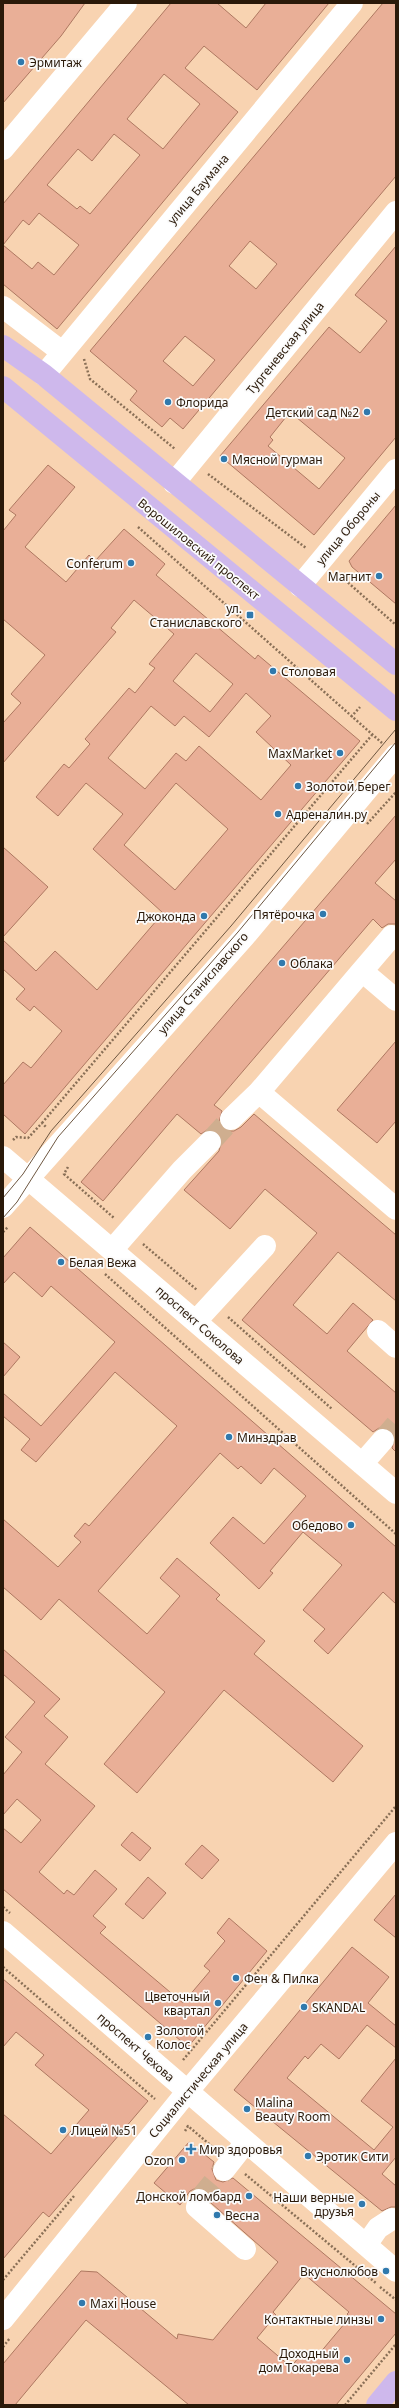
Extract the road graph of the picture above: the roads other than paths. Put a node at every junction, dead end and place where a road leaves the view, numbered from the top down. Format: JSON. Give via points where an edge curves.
{"nodes":[{"id":1,"x":126,"y":3,"type":"edge"},
{"id":2,"x":352,"y":3,"type":"edge"},
{"id":3,"x":3,"y":149,"type":"edge"},
{"id":4,"x":396,"y":212,"type":"edge"},
{"id":5,"x":3,"y":307,"type":"edge"},
{"id":6,"x":3,"y":346,"type":"edge"},
{"id":7,"x":66,"y":348,"type":"junction"},
{"id":8,"x":44,"y":376,"type":"junction"},
{"id":9,"x":3,"y":388,"type":"edge"},
{"id":10,"x":396,"y":470,"type":"edge"},
{"id":11,"x":174,"y":483,"type":"junction"},
{"id":12,"x":300,"y":586,"type":"junction"},
{"id":13,"x":396,"y":664,"type":"edge"},
{"id":14,"x":396,"y":710,"type":"edge"},
{"id":15,"x":391,"y":751,"type":"edge"},
{"id":16,"x":392,"y":936,"type":"dead end"},
{"id":17,"x":362,"y":971,"type":"junction"},
{"id":18,"x":396,"y":1000,"type":"edge"},
{"id":19,"x":259,"y":1092,"type":"junction"},
{"id":20,"x":231,"y":1120,"type":"tunnel mouth"},
{"id":21,"x":210,"y":1142,"type":"tunnel mouth"},
{"id":22,"x":3,"y":1157,"type":"edge"},
{"id":23,"x":30,"y":1179,"type":"junction"},
{"id":24,"x":3,"y":1207,"type":"edge"},
{"id":25,"x":396,"y":1209,"type":"edge"},
{"id":26,"x":265,"y":1246,"type":"dead end"},
{"id":27,"x":112,"y":1250,"type":"junction"},
{"id":28,"x":196,"y":1322,"type":"junction"},
{"id":29,"x":378,"y":1331,"type":"dead end"},
{"id":30,"x":396,"y":1347,"type":"edge"},
{"id":31,"x":383,"y":1440,"type":"tunnel mouth"},
{"id":32,"x":362,"y":1464,"type":"junction"},
{"id":33,"x":396,"y":1493,"type":"edge"},
{"id":34,"x":396,"y":1843,"type":"edge"},
{"id":35,"x":3,"y":1932,"type":"edge"},
{"id":36,"x":195,"y":2098,"type":"junction"},
{"id":37,"x":246,"y":2142,"type":"junction"},
{"id":38,"x":224,"y":2170,"type":"tunnel mouth"},
{"id":39,"x":199,"y":2200,"type":"dead end"},
{"id":40,"x":392,"y":2219,"type":"dead end"},
{"id":41,"x":366,"y":2245,"type":"junction"},
{"id":42,"x":245,"y":2249,"type":"dead end"},
{"id":43,"x":396,"y":2271,"type":"edge"},
{"id":44,"x":3,"y":2319,"type":"edge"},
{"id":45,"x":396,"y":2382,"type":"edge"},
{"id":46,"x":377,"y":2405,"type":"edge"}],
"edges":[{"from":1,"to":3,"type":"street"},
{"from":2,"to":7,"type":"street","name":"улица Баумана"},
{"from":4,"to":11,"type":"street","name":"Тургеневская улица"},
{"from":5,"to":7,"type":"street"},
{"from":6,"to":8,"type":"main road"},
{"from":7,"to":8,"type":"street","name":"улица Баумана"},
{"from":8,"to":11,"type":"main road"},
{"from":9,"to":14,"type":"main road","name":"Ворошиловский проспект"},
{"from":10,"to":12,"type":"street","name":"улица Обороны"},
{"from":11,"to":12,"type":"main road"},
{"from":12,"to":13,"type":"main road"},
{"from":15,"to":23,"type":"street","name":"улица Станиславского","via":[[244,937]]},
{"from":16,"to":17,"type":"street"},
{"from":17,"to":18,"type":"street"},
{"from":17,"to":19,"type":"street"},
{"from":19,"to":20,"type":"street"},
{"from":19,"to":25,"type":"street"},
{"from":21,"to":27,"type":"street"},
{"from":22,"to":23,"type":"street","name":"проспект Соколова"},
{"from":23,"to":24,"type":"street","name":"улица Станиславского"},
{"from":23,"to":27,"type":"street","name":"проспект Соколова"},
{"from":26,"to":28,"type":"street"},
{"from":27,"to":28,"type":"street","name":"проспект Соколова"},
{"from":28,"to":32,"type":"street","name":"проспект Соколова"},
{"from":29,"to":30,"type":"street"},
{"from":31,"to":32,"type":"street"},
{"from":32,"to":33,"type":"street","name":"проспект Соколова"},
{"from":34,"to":36,"type":"street","name":"Социалистическая улица"},
{"from":35,"to":36,"type":"street","name":"проспект Чехова"},
{"from":36,"to":37,"type":"street","name":"проспект Чехова"},
{"from":36,"to":44,"type":"street","name":"Социалистическая улица","via":[[171,2112]]},
{"from":37,"to":38,"type":"street"},
{"from":37,"to":41,"type":"street","name":"проспект Чехова"},
{"from":39,"to":42,"type":"street","via":[[197,2207]]},
{"from":40,"to":41,"type":"street","via":[[378,2228]]},
{"from":41,"to":43,"type":"street","name":"проспект Чехова"},
{"from":45,"to":46,"type":"main road"}]}
